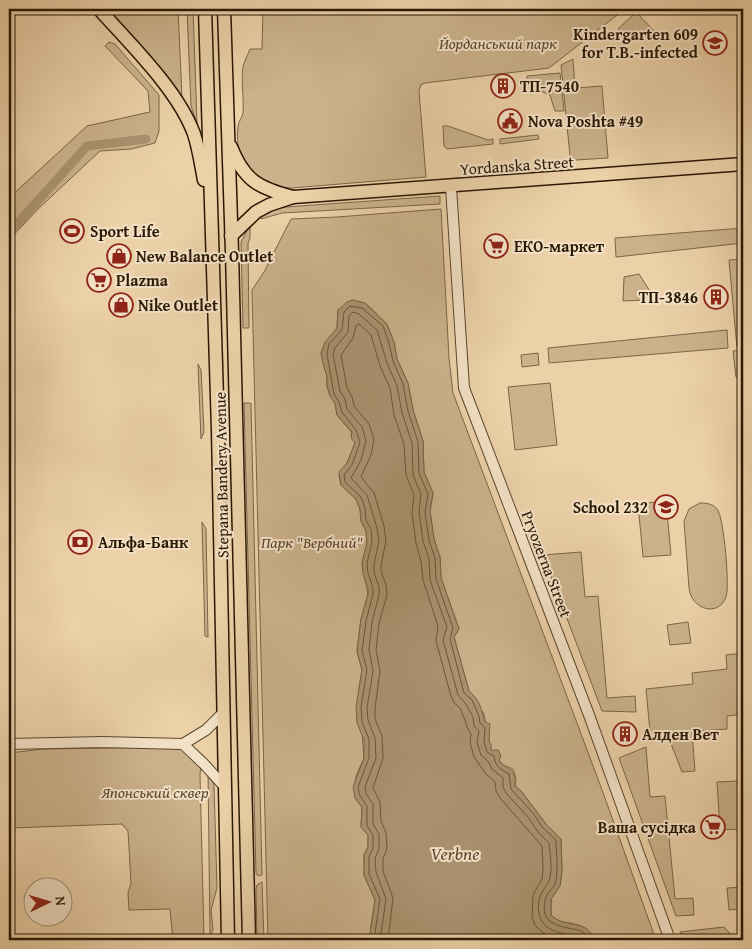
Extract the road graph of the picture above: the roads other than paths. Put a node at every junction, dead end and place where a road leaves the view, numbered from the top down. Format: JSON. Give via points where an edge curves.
{"nodes":[{"id":1,"x":99,"y":9,"type":"edge"},
{"id":2,"x":205,"y":9,"type":"edge"},
{"id":3,"x":224,"y":9,"type":"edge"},
{"id":4,"x":227,"y":139,"type":"junction"},
{"id":5,"x":743,"y":164,"type":"edge"},
{"id":6,"x":451,"y":186,"type":"junction"},
{"id":7,"x":293,"y":197,"type":"junction"},
{"id":8,"x":231,"y":236,"type":"junction"},
{"id":9,"x":213,"y":250,"type":"junction"},
{"id":10,"x":223,"y":713,"type":"junction"},
{"id":11,"x":9,"y":744,"type":"edge"},
{"id":12,"x":183,"y":744,"type":"junction"},
{"id":13,"x":224,"y":786,"type":"junction"},
{"id":14,"x":228,"y":940,"type":"edge"},
{"id":15,"x":250,"y":940,"type":"edge"},
{"id":16,"x":670,"y":940,"type":"edge"}],
"edges":[{"from":1,"to":9,"type":"main road","via":[[156,74],[183,111],[201,162]]},
{"from":2,"to":9,"type":"main road","name":"Stepana Bandery Avenue"},
{"from":3,"to":4,"type":"main road","name":"Stepana Bandery Avenue"},
{"from":4,"to":7,"type":"main road","name":"Yordanska Street","via":[[235,159],[249,178],[257,185]]},
{"from":4,"to":8,"type":"main road","name":"Stepana Bandery Avenue"},
{"from":5,"to":6,"type":"main road","name":"Yordanska Street"},
{"from":6,"to":7,"type":"main road","name":"Yordanska Street"},
{"from":6,"to":16,"type":"street","name":"Pryozerna Street","via":[[464,388]]},
{"from":7,"to":8,"type":"main road","name":"Yordanska Street","via":[[256,212]]},
{"from":8,"to":15,"type":"main road","name":"Stepana Bandery Avenue"},
{"from":9,"to":10,"type":"main road","name":"Stepana Bandery Avenue"},
{"from":10,"to":12,"type":"street","via":[[206,730]]},
{"from":10,"to":13,"type":"main road","name":"Stepana Bandery Avenue"},
{"from":11,"to":12,"type":"street"},
{"from":12,"to":13,"type":"street"},
{"from":13,"to":14,"type":"main road","name":"Stepana Bandery Avenue"}]}
